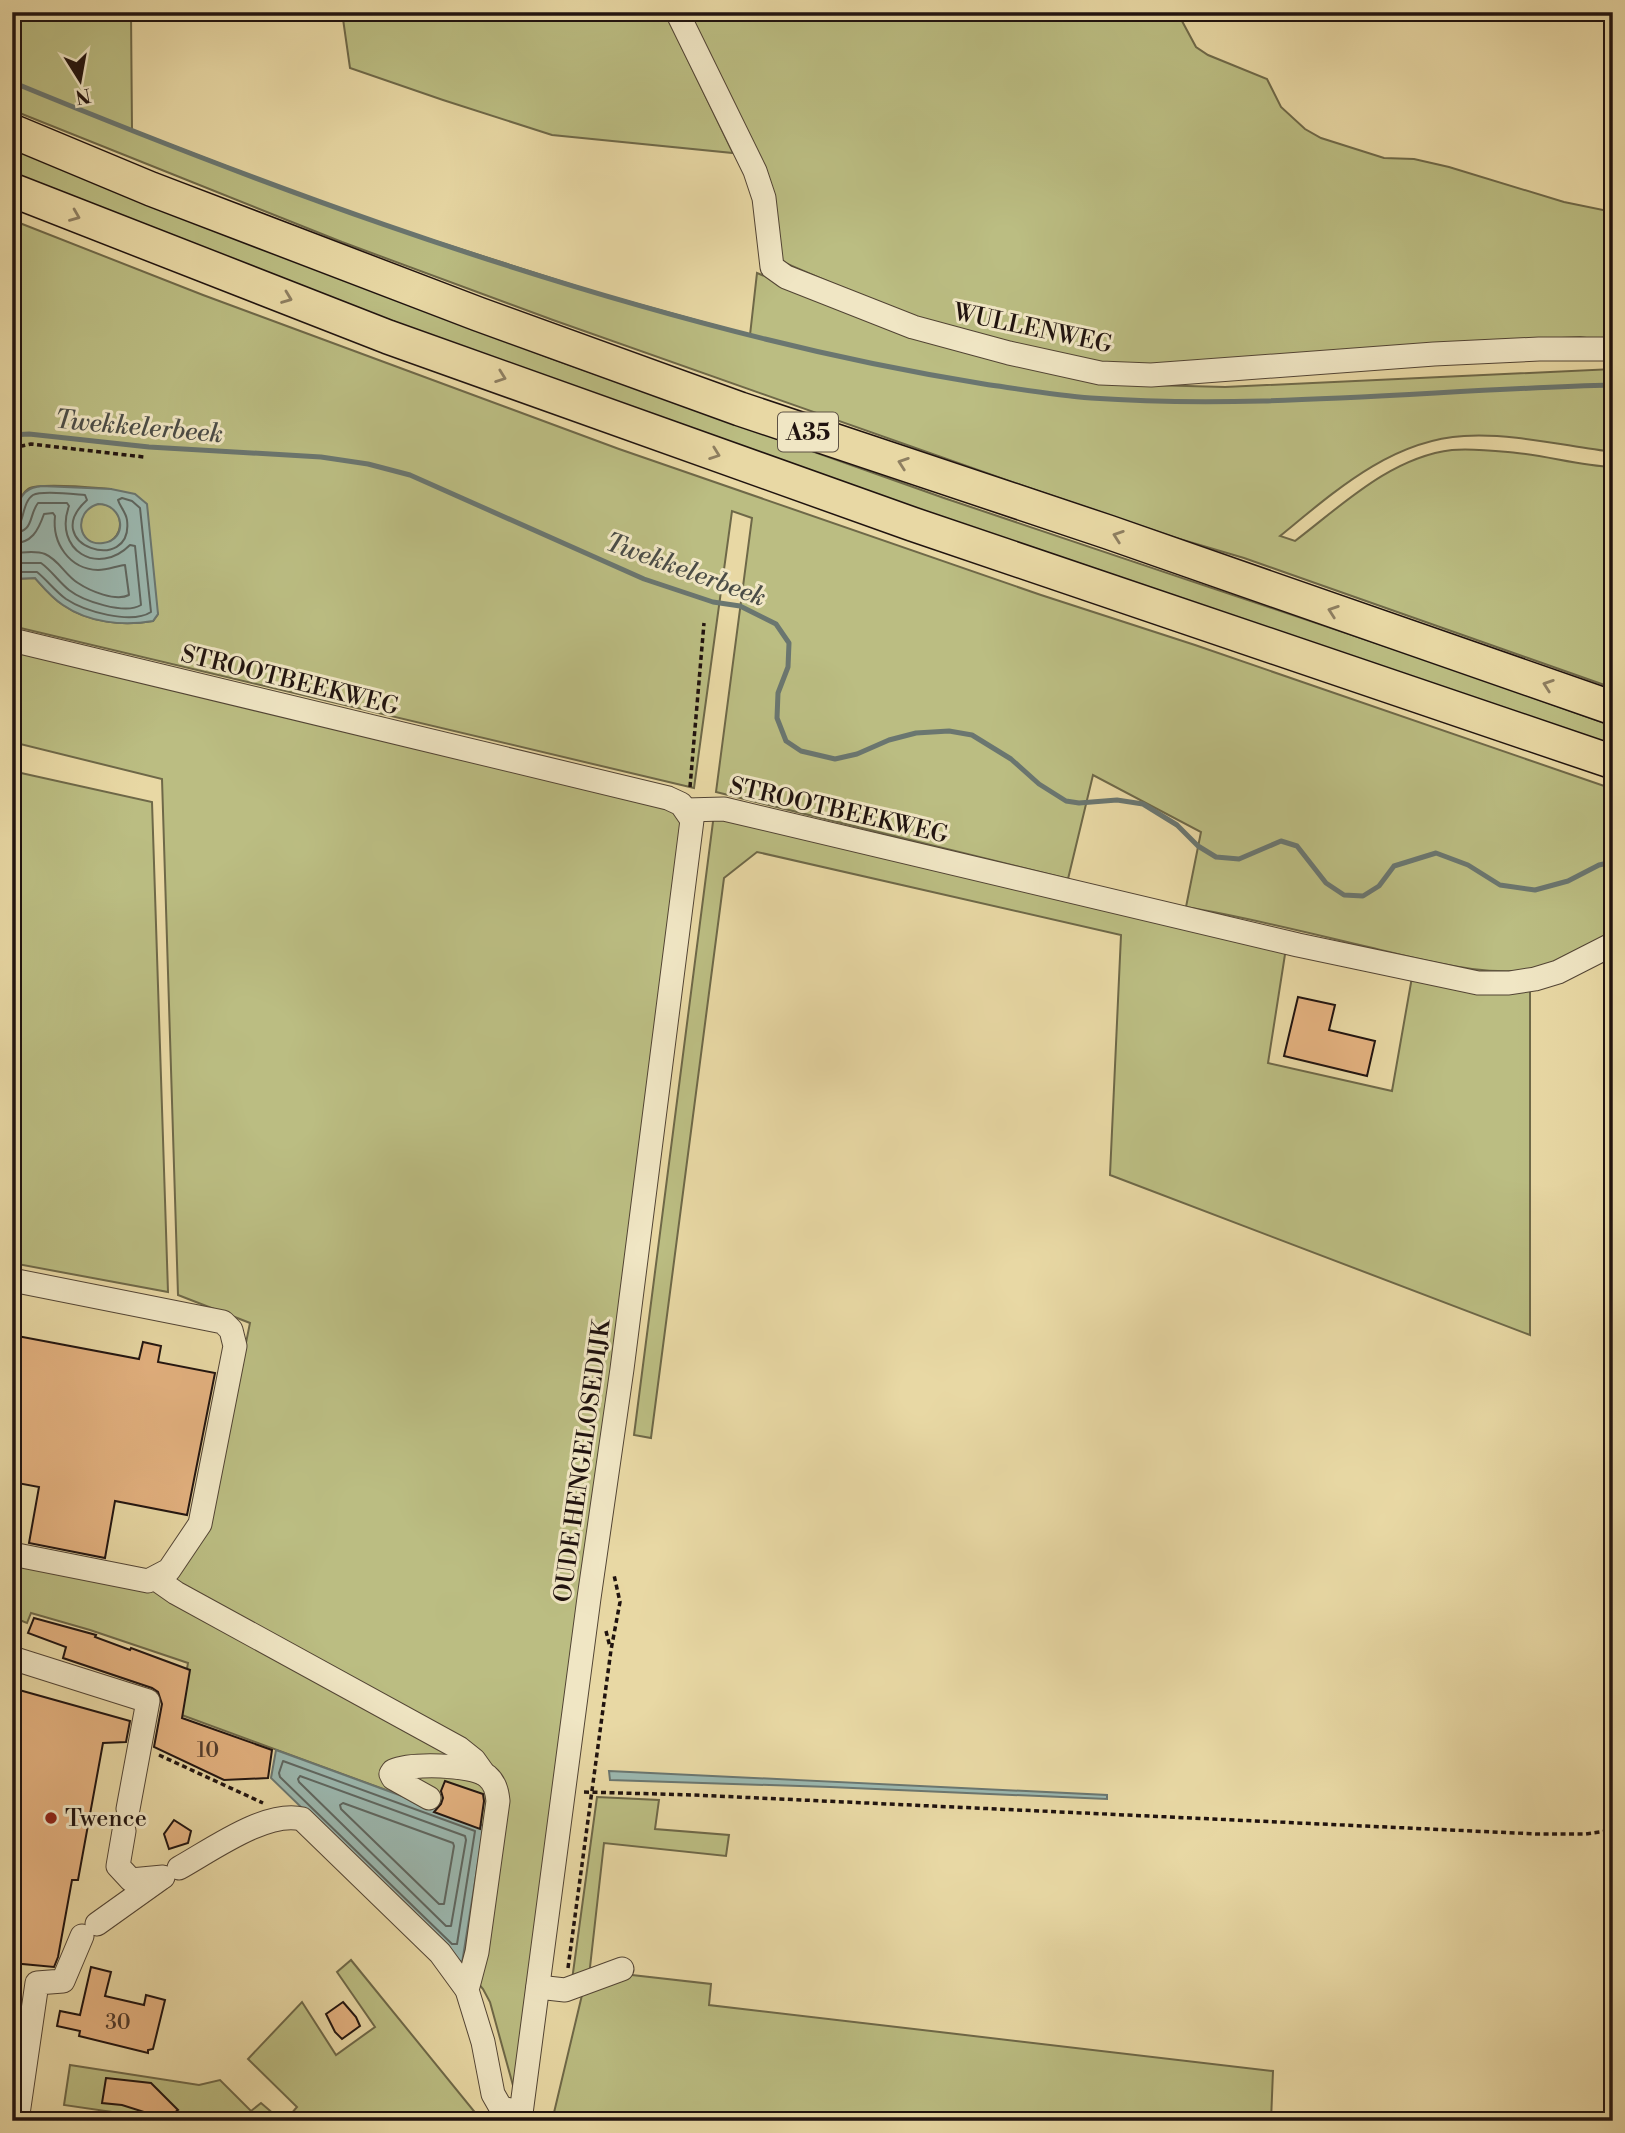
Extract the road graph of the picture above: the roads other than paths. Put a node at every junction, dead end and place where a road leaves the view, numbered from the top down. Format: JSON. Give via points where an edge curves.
{"nodes":[{"id":1,"x":677,"y":12,"type":"edge"},
{"id":2,"x":12,"y":131,"type":"edge"},
{"id":3,"x":12,"y":190,"type":"edge"},
{"id":4,"x":1613,"y":349,"type":"edge"},
{"id":5,"x":12,"y":640,"type":"edge"},
{"id":6,"x":1613,"y":708,"type":"edge"},
{"id":7,"x":1613,"y":762,"type":"edge"},
{"id":8,"x":686,"y":810,"type":"junction"},
{"id":9,"x":1613,"y":944,"type":"edge"},
{"id":10,"x":12,"y":1280,"type":"edge"},
{"id":11,"x":12,"y":1554,"type":"edge"},
{"id":12,"x":156,"y":1579,"type":"junction"},
{"id":13,"x":12,"y":1658,"type":"edge"},
{"id":14,"x":484,"y":1774,"type":"junction"},
{"id":15,"x":429,"y":1798,"type":"dead end"},
{"id":16,"x":179,"y":1868,"type":"dead end"},
{"id":17,"x":622,"y":1969,"type":"dead end"},
{"id":18,"x":538,"y":1987,"type":"junction"},
{"id":19,"x":467,"y":1990,"type":"junction"},
{"id":20,"x":521,"y":2116,"type":"edge"},
{"id":21,"x":17,"y":2121,"type":"edge"}],
"edges":[{"from":1,"to":4,"type":"street","name":"WULLENWEG","via":[[755,171],[764,198],[772,267],[786,277],[913,327],[1100,373],[1151,375],[1434,354]]},
{"from":6,"to":2,"type":"highway","number":"A35","one_way":true,"via":[[465,310]]},
{"from":3,"to":7,"type":"highway","number":"A35","one_way":true,"via":[[427,351],[912,524]]},
{"from":5,"to":8,"type":"street","name":"STROOTBEEKWEG","via":[[668,797]]},
{"from":8,"to":9,"type":"street","name":"STROOTBEEKWEG","via":[[724,810],[1478,983],[1535,979]]},
{"from":8,"to":18,"type":"street","name":"OUDE HENGELOSEDIJK","via":[[693,826]]},
{"from":10,"to":12,"type":"street","via":[[223,1322],[231,1330],[235,1346],[200,1524],[169,1570]]},
{"from":11,"to":12,"type":"street"},
{"from":12,"to":14,"type":"street","via":[[459,1748]]},
{"from":13,"to":21,"type":"street","via":[[148,1701],[118,1866],[131,1880],[163,1877],[89,1930],[63,1981],[37,1983]]},
{"from":14,"to":15,"type":"street","via":[[427,1766],[393,1771],[393,1777]]},
{"from":14,"to":19,"type":"street","via":[[497,1790],[498,1801],[477,1952]]},
{"from":16,"to":19,"type":"street","via":[[242,1832],[281,1817],[302,1819],[440,1953]]},
{"from":17,"to":18,"type":"street","via":[[565,1990]]},
{"from":18,"to":20,"type":"street","name":"OUDE HENGELOSEDIJK"},
{"from":19,"to":20,"type":"street","via":[[493,2094],[500,2108]]}]}
